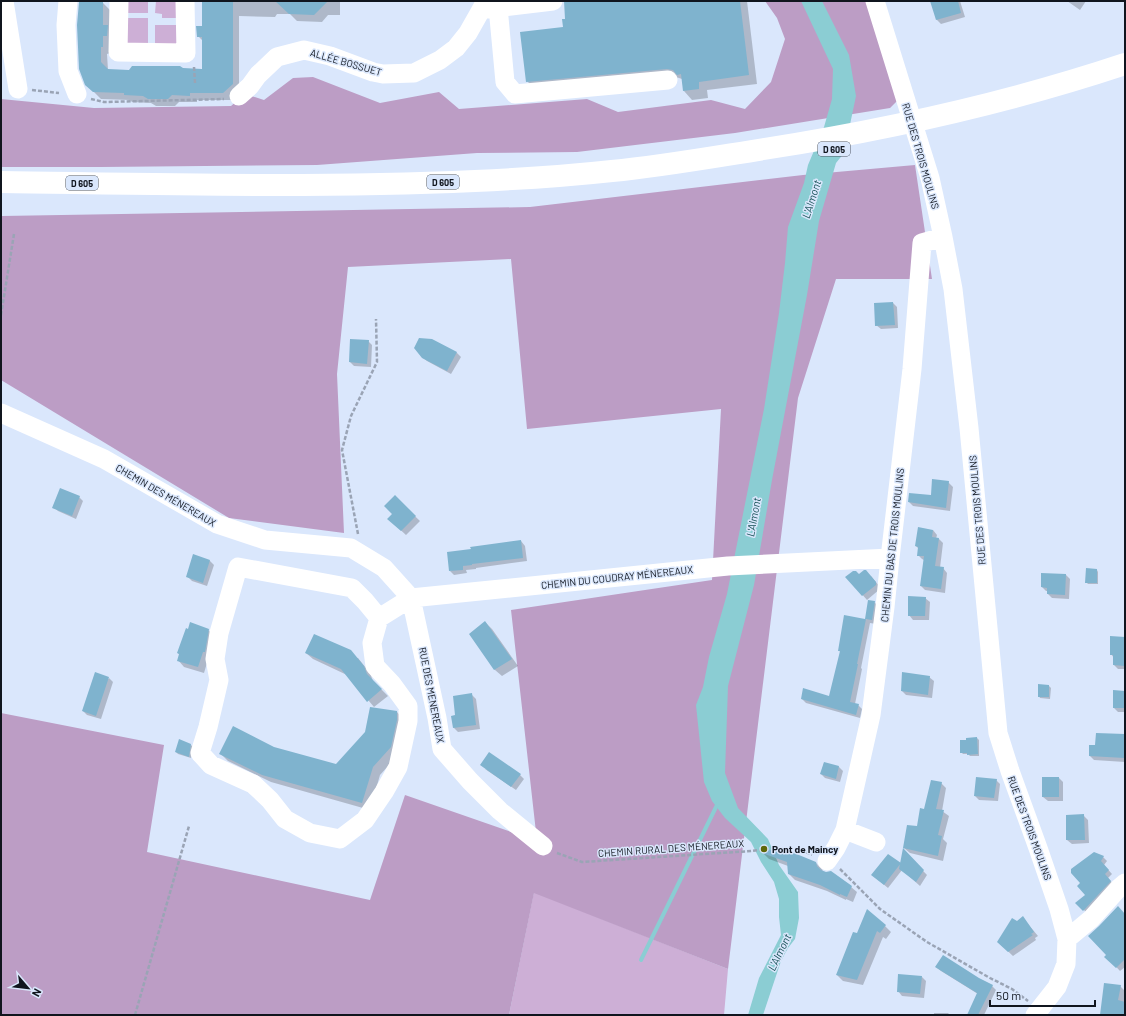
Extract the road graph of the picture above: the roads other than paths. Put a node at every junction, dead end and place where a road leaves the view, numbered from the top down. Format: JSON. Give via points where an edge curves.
{"nodes":[{"id":1,"x":4,"y":1,"type":"edge"},
{"id":2,"x":68,"y":1,"type":"edge"},
{"id":3,"x":119,"y":1,"type":"edge"},
{"id":4,"x":185,"y":1,"type":"edge"},
{"id":5,"x":553,"y":1,"type":"edge"},
{"id":6,"x":875,"y":1,"type":"edge"},
{"id":7,"x":488,"y":6,"type":"edge"},
{"id":8,"x":1125,"y":64,"type":"edge"},
{"id":9,"x":1125,"y":76,"type":"edge"},
{"id":10,"x":668,"y":80,"type":"dead end"},
{"id":11,"x":18,"y":89,"type":"road end"},
{"id":12,"x":77,"y":94,"type":"road end"},
{"id":13,"x":239,"y":96,"type":"road end"},
{"id":14,"x":944,"y":120,"type":"junction"},
{"id":15,"x":722,"y":162,"type":"junction"},
{"id":16,"x":1,"y":182,"type":"edge"},
{"id":17,"x":1,"y":192,"type":"edge"},
{"id":18,"x":943,"y":237,"type":"junction"},
{"id":19,"x":1,"y":413,"type":"edge"},
{"id":20,"x":890,"y":558,"type":"junction"},
{"id":21,"x":411,"y":598,"type":"junction"},
{"id":22,"x":379,"y":618,"type":"junction"},
{"id":23,"x":845,"y":830,"type":"junction"},
{"id":24,"x":876,"y":842,"type":"dead end"},
{"id":25,"x":543,"y":846,"type":"road end"},
{"id":26,"x":827,"y":861,"type":"road end"},
{"id":27,"x":1125,"y":883,"type":"edge"},
{"id":28,"x":1067,"y":939,"type":"junction"},
{"id":29,"x":1037,"y":1012,"type":"edge"}],
"edges":[{"from":1,"to":11,"type":"street"},
{"from":2,"to":12,"type":"street","via":[[68,71]]},
{"from":3,"to":4,"type":"street","via":[[118,52],[186,53]]},
{"from":5,"to":7,"type":"street"},
{"from":6,"to":18,"type":"street","name":"RUE DES TROIS MOULINS","via":[[930,178]]},
{"from":7,"to":10,"type":"street","via":[[506,82],[515,94]]},
{"from":7,"to":13,"type":"street","name":"ALLÉE BOSSUET","via":[[456,48],[440,60],[414,73],[383,74],[304,50],[277,57]]},
{"from":8,"to":14,"type":"main road","number":"D 605"},
{"from":9,"to":14,"type":"main road","number":"D 605","via":[[1015,108]]},
{"from":14,"to":15,"type":"main road","number":"D 605","via":[[803,155]]},
{"from":15,"to":16,"type":"main road","number":"D 605","via":[[424,183],[301,185]]},
{"from":15,"to":17,"type":"main road","number":"D 605","via":[[650,178],[468,193],[146,195]]},
{"from":18,"to":20,"type":"street","name":"CHEMIN DU BAS DE TROIS MOULINS","via":[[922,243],[912,369]]},
{"from":18,"to":28,"type":"street","name":"RUE DES TROIS MOULINS","via":[[953,289],[968,420],[998,733],[1055,896]]},
{"from":19,"to":21,"type":"street","name":"CHEMIN DES MÉNEREAUX","via":[[104,459],[217,524],[265,540],[351,548],[384,568]]},
{"from":20,"to":21,"type":"street","name":"CHEMIN DU COUDRAY MÉNEREAUX","via":[[728,566]]},
{"from":20,"to":23,"type":"street","name":"CHEMIN DU BAS DE TROIS MOULINS","via":[[871,715]]},
{"from":21,"to":22,"type":"street"},
{"from":21,"to":25,"type":"street","name":"RUE DES MENEREAUX","via":[[442,749],[500,811]]},
{"from":22,"to":22,"type":"street","via":[[352,588],[238,567],[219,633],[215,660],[219,680],[200,753],[210,765],[253,784],[285,819],[310,833],[340,839],[365,820],[398,767],[408,721],[408,706],[375,666],[372,643]]},
{"from":23,"to":24,"type":"street"},
{"from":23,"to":26,"type":"street","name":"CHEMIN DU BAS DE TROIS MOULINS"},
{"from":27,"to":28,"type":"street","via":[[1091,920]]},
{"from":28,"to":29,"type":"street","name":"RUE DES TROIS MOULINS","via":[[1066,964],[1057,987]]}]}
